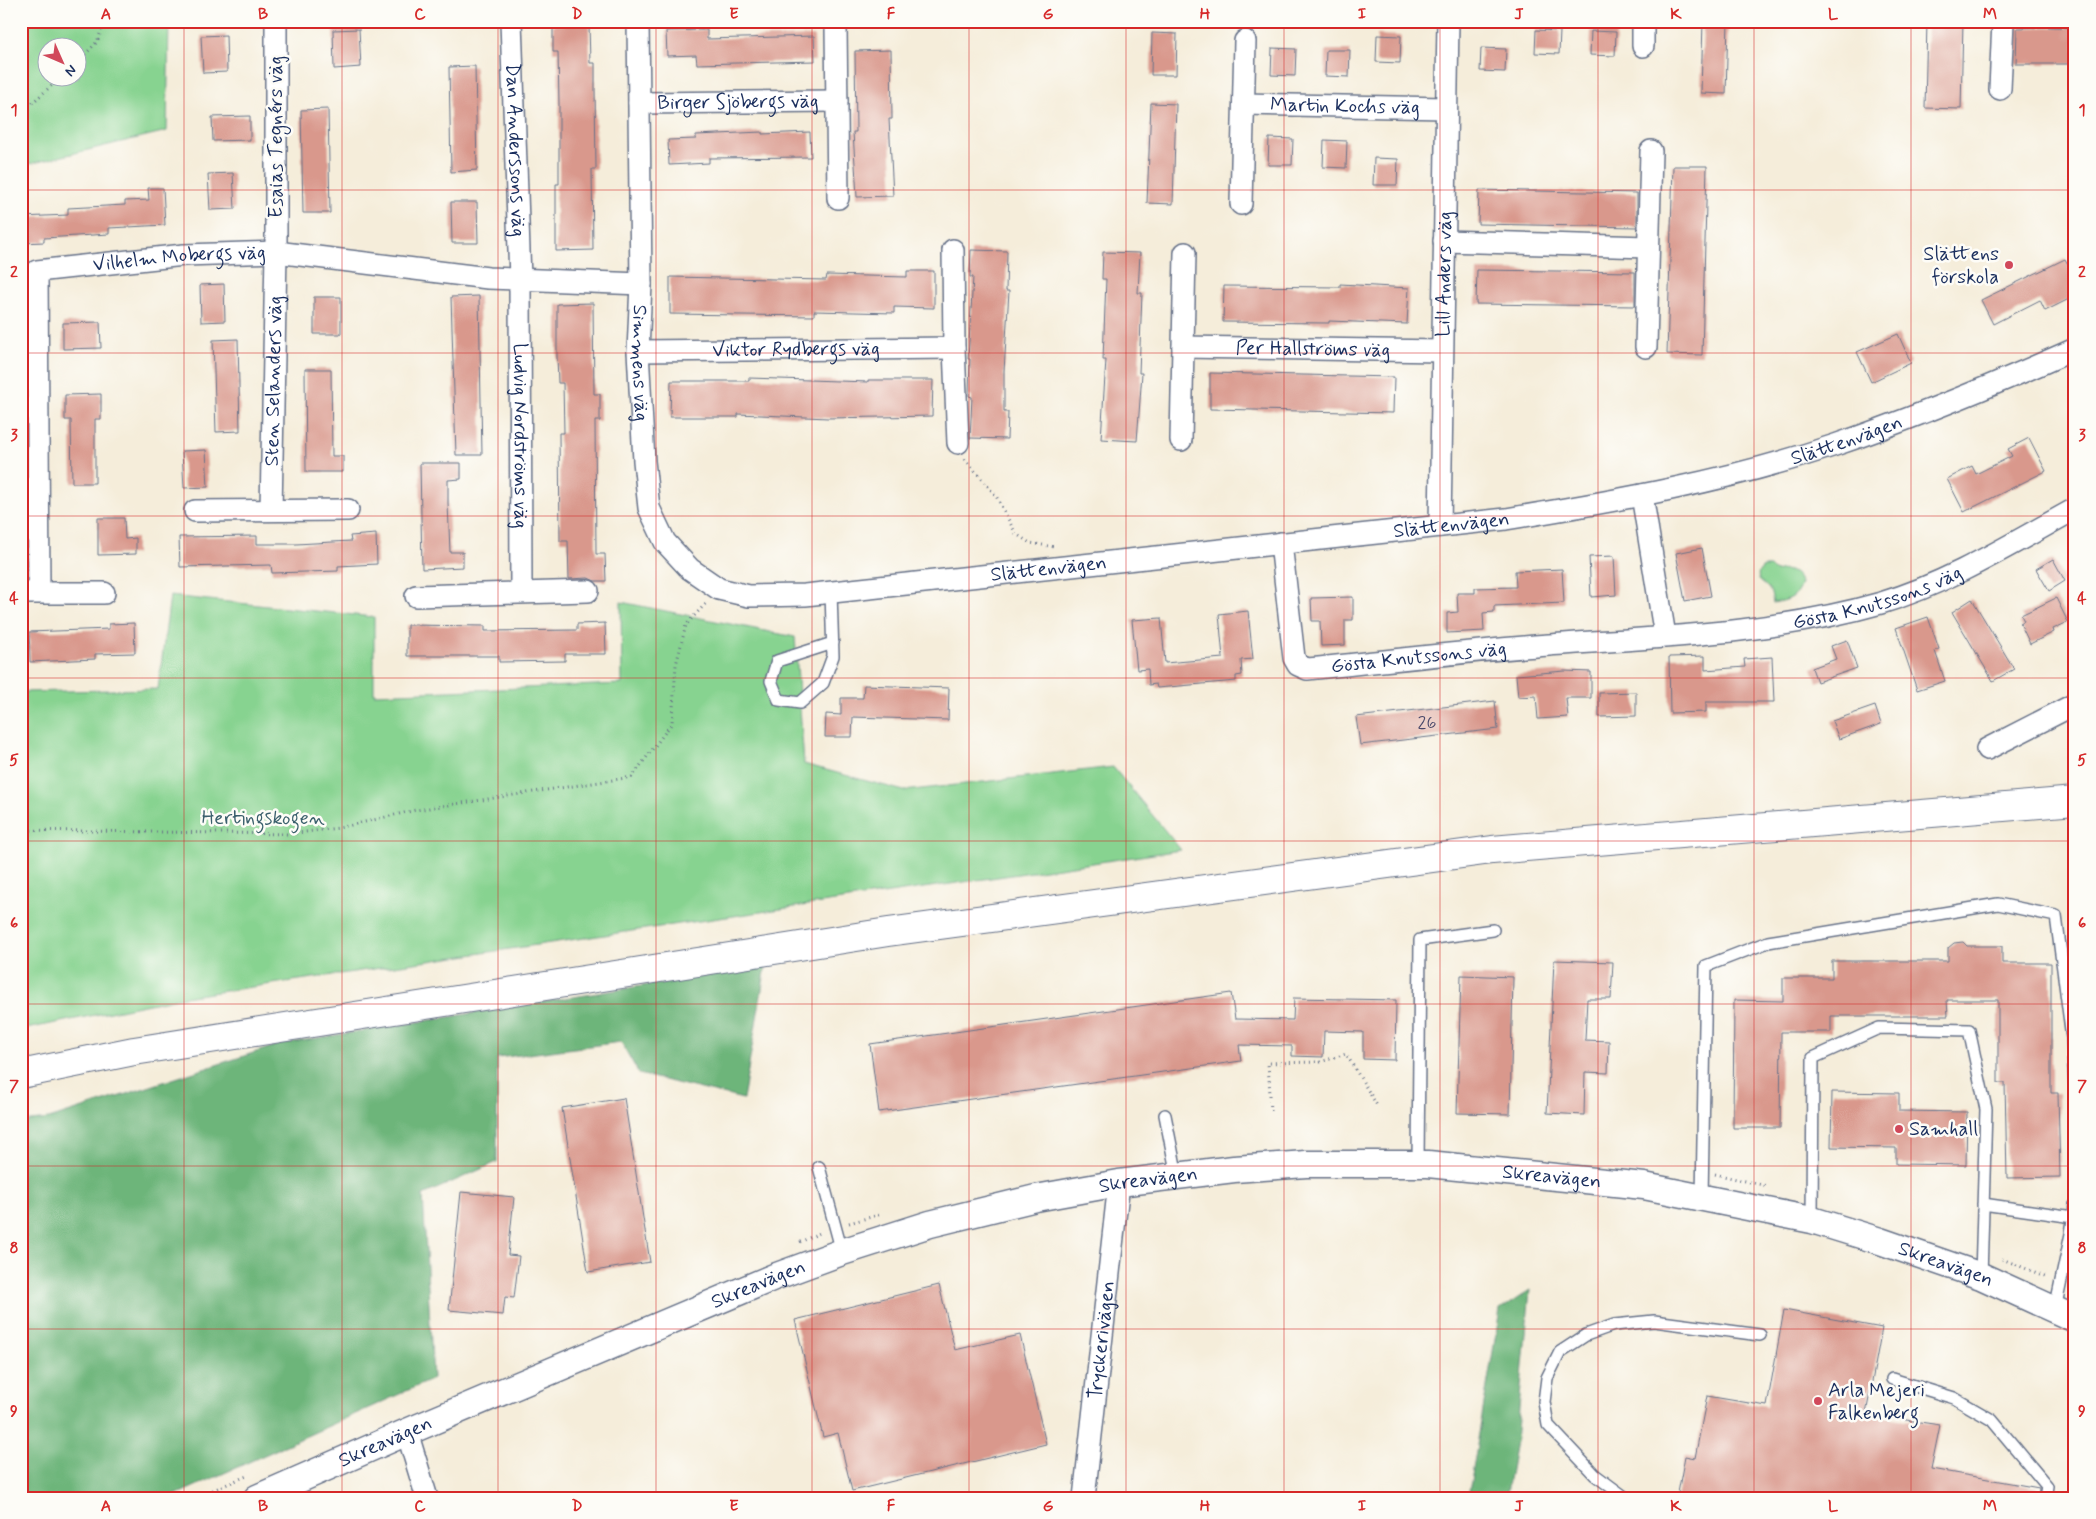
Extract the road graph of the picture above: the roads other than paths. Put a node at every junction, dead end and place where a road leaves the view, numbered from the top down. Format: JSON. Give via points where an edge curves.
{"nodes":[{"id":1,"x":276,"y":21,"type":"edge"},
{"id":2,"x":511,"y":21,"type":"edge"},
{"id":3,"x":638,"y":21,"type":"edge"},
{"id":4,"x":1448,"y":21,"type":"edge"},
{"id":5,"x":1643,"y":21,"type":"edge"},
{"id":6,"x":2003,"y":21,"type":"edge"},
{"id":7,"x":836,"y":27,"type":"dead end"},
{"id":8,"x":1244,"y":41,"type":"dead end"},
{"id":9,"x":1643,"y":46,"type":"dead end"},
{"id":10,"x":2000,"y":89,"type":"dead end"},
{"id":11,"x":836,"y":101,"type":"junction"},
{"id":12,"x":639,"y":103,"type":"junction"},
{"id":13,"x":1244,"y":104,"type":"junction"},
{"id":14,"x":1446,"y":108,"type":"junction"},
{"id":15,"x":1651,"y":151,"type":"dead end"},
{"id":16,"x":838,"y":198,"type":"dead end"},
{"id":17,"x":1241,"y":204,"type":"dead end"},
{"id":18,"x":1444,"y":241,"type":"junction"},
{"id":19,"x":1648,"y":247,"type":"junction"},
{"id":20,"x":953,"y":250,"type":"dead end"},
{"id":21,"x":276,"y":252,"type":"junction"},
{"id":22,"x":1185,"y":253,"type":"dead end"},
{"id":23,"x":520,"y":279,"type":"junction"},
{"id":24,"x":641,"y":284,"type":"junction"},
{"id":25,"x":1646,"y":346,"type":"dead end"},
{"id":26,"x":1183,"y":347,"type":"junction"},
{"id":27,"x":954,"y":348,"type":"junction"},
{"id":28,"x":2075,"y":349,"type":"edge"},
{"id":29,"x":638,"y":351,"type":"junction"},
{"id":30,"x":1442,"y":352,"type":"junction"},
{"id":31,"x":1181,"y":440,"type":"dead end"},
{"id":32,"x":958,"y":443,"type":"road end"},
{"id":33,"x":1642,"y":495,"type":"junction"},
{"id":34,"x":2075,"y":509,"type":"edge"},
{"id":35,"x":271,"y":510,"type":"junction"},
{"id":36,"x":348,"y":510,"type":"dead end"},
{"id":37,"x":195,"y":511,"type":"dead end"},
{"id":38,"x":1440,"y":526,"type":"junction"},
{"id":39,"x":1281,"y":543,"type":"junction"},
{"id":40,"x":588,"y":591,"type":"dead end"},
{"id":41,"x":521,"y":592,"type":"junction"},
{"id":42,"x":831,"y":592,"type":"junction"},
{"id":43,"x":30,"y":593,"type":"edge"},
{"id":44,"x":104,"y":593,"type":"dead end"},
{"id":45,"x":805,"y":595,"type":"joint"},
{"id":46,"x":416,"y":596,"type":"dead end"},
{"id":47,"x":1665,"y":636,"type":"junction"},
{"id":48,"x":833,"y":643,"type":"junction"},
{"id":49,"x":2075,"y":704,"type":"edge"},
{"id":50,"x":1987,"y":749,"type":"dead end"},
{"id":51,"x":2075,"y":801,"type":"edge"},
{"id":52,"x":1493,"y":930,"type":"dead end"},
{"id":53,"x":21,"y":1074,"type":"edge"},
{"id":54,"x":2075,"y":1085,"type":"edge"},
{"id":55,"x":1165,"y":1115,"type":"dead end"},
{"id":56,"x":1418,"y":1164,"type":"junction"},
{"id":57,"x":819,"y":1167,"type":"dead end"},
{"id":58,"x":1177,"y":1176,"type":"junction"},
{"id":59,"x":1120,"y":1183,"type":"junction"},
{"id":60,"x":1702,"y":1198,"type":"junction"},
{"id":61,"x":1983,"y":1204,"type":"junction"},
{"id":62,"x":2075,"y":1205,"type":"edge"},
{"id":63,"x":2073,"y":1217,"type":"junction"},
{"id":64,"x":1812,"y":1220,"type":"junction"},
{"id":65,"x":842,"y":1252,"type":"junction"},
{"id":66,"x":1981,"y":1276,"type":"junction"},
{"id":67,"x":2065,"y":1314,"type":"edge"},
{"id":68,"x":1760,"y":1335,"type":"dead end"},
{"id":69,"x":1892,"y":1379,"type":"dead end"},
{"id":70,"x":407,"y":1432,"type":"junction"},
{"id":71,"x":257,"y":1498,"type":"edge"},
{"id":72,"x":426,"y":1498,"type":"edge"},
{"id":73,"x":1084,"y":1498,"type":"edge"},
{"id":74,"x":1626,"y":1498,"type":"edge"},
{"id":75,"x":2045,"y":1498,"type":"edge"}],
"edges":[{"from":1,"to":21,"type":"street","name":"Esaias Tegnérs väg"},
{"from":2,"to":23,"type":"street","name":"Dan Anderssons väg"},
{"from":3,"to":12,"type":"street","name":"Simmens väg"},
{"from":4,"to":14,"type":"street","name":"Lill Anders väg"},
{"from":5,"to":9,"type":"street"},
{"from":6,"to":10,"type":"street"},
{"from":7,"to":11,"type":"street","name":"Birger Sjöbergs väg"},
{"from":8,"to":13,"type":"street","name":"Martin Kochs väg"},
{"from":11,"to":12,"type":"street","name":"Birger Sjöbergs väg"},
{"from":11,"to":16,"type":"street","name":"Birger Sjöbergs väg"},
{"from":12,"to":24,"type":"street","name":"Simmens väg"},
{"from":13,"to":14,"type":"street","name":"Martin Kochs väg"},
{"from":13,"to":17,"type":"street","name":"Martin Kochs väg"},
{"from":14,"to":18,"type":"street","name":"Lill Anders väg"},
{"from":15,"to":19,"type":"street"},
{"from":18,"to":19,"type":"street"},
{"from":18,"to":30,"type":"street","name":"Lill Anders väg"},
{"from":19,"to":25,"type":"street"},
{"from":20,"to":27,"type":"street"},
{"from":21,"to":23,"type":"street","name":"Vilhelm Mobergs väg","via":[[488,278]]},
{"from":21,"to":35,"type":"street","name":"Sten Selanders väg"},
{"from":21,"to":43,"type":"street","name":"Vilhelm Mobergs väg","via":[[184,255],[37,271]]},
{"from":22,"to":26,"type":"street"},
{"from":23,"to":24,"type":"street","name":"Vilhelm Mobergs väg"},
{"from":23,"to":41,"type":"street","name":"Ludvig Nordströms väg"},
{"from":24,"to":29,"type":"street","name":"Simmens väg"},
{"from":26,"to":30,"type":"street","name":"Per Hallströms väg"},
{"from":26,"to":31,"type":"street"},
{"from":27,"to":29,"type":"street","name":"Viktor Rydbergs väg"},
{"from":27,"to":32,"type":"street"},
{"from":28,"to":33,"type":"street","name":"Slättenvägen","via":[[1939,407],[1834,445],[1734,474]]},
{"from":29,"to":45,"type":"street","name":"Simmens väg","via":[[649,508],[665,542],[690,569],[718,588],[749,596]]},
{"from":30,"to":38,"type":"street","name":"Lill Anders väg"},
{"from":33,"to":38,"type":"street","name":"Slättenvägen","via":[[1506,519]]},
{"from":33,"to":47,"type":"street"},
{"from":34,"to":47,"type":"street","name":"Gösta Knutssons väg","via":[[1976,563],[1882,603],[1756,629]]},
{"from":35,"to":36,"type":"street"},
{"from":35,"to":37,"type":"street"},
{"from":38,"to":39,"type":"street","name":"Slättenvägen"},
{"from":39,"to":42,"type":"street","name":"Slättenvägen"},
{"from":39,"to":47,"type":"street","name":"Gösta Knutssons väg","via":[[1294,658],[1298,665],[1307,669]]},
{"from":40,"to":41,"type":"street"},
{"from":41,"to":46,"type":"street"},
{"from":42,"to":45,"type":"street","name":"Slättenvägen"},
{"from":42,"to":48,"type":"lane"},
{"from":43,"to":44,"type":"street","name":"Vilhelm Mobergs väg"},
{"from":48,"to":48,"type":"lane","via":[[833,656],[823,683],[800,703],[779,700],[771,682],[777,662]]},
{"from":49,"to":50,"type":"street"},
{"from":51,"to":53,"type":"main road","via":[[1492,850],[888,932],[134,1051]]},
{"from":52,"to":56,"type":"lane","via":[[1420,940]]},
{"from":54,"to":60,"type":"lane","via":[[2056,916],[1998,904],[1768,942],[1706,966]]},
{"from":55,"to":58,"type":"lane"},
{"from":56,"to":58,"type":"street","name":"Skreavägen","via":[[1306,1164]]},
{"from":56,"to":60,"type":"street","name":"Skreavägen","via":[[1644,1186]]},
{"from":57,"to":65,"type":"lane"},
{"from":58,"to":59,"type":"street","name":"Skreavägen"},
{"from":59,"to":65,"type":"street","name":"Skreavägen","via":[[1036,1198],[959,1217]]},
{"from":59,"to":73,"type":"street","name":"Tryckerivägen"},
{"from":60,"to":64,"type":"street","name":"Skreavägen"},
{"from":61,"to":63,"type":"lane"},
{"from":61,"to":64,"type":"lane","via":[[1986,1109],[1969,1030],[1879,1028],[1813,1058]]},
{"from":61,"to":66,"type":"lane"},
{"from":62,"to":63,"type":"lane"},
{"from":63,"to":67,"type":"lane"},
{"from":64,"to":66,"type":"street","name":"Skreavägen"},
{"from":65,"to":70,"type":"street","name":"Skreavägen","via":[[774,1277]]},
{"from":66,"to":67,"type":"street","name":"Skreavägen"},
{"from":68,"to":74,"type":"lane","via":[[1654,1321],[1614,1325],[1586,1335],[1560,1352],[1547,1378],[1544,1402],[1548,1425],[1595,1475]]},
{"from":69,"to":75,"type":"lane","via":[[1954,1398],[1992,1420],[2047,1486]]},
{"from":70,"to":71,"type":"street","name":"Skreavägen"},
{"from":70,"to":72,"type":"street"}]}
